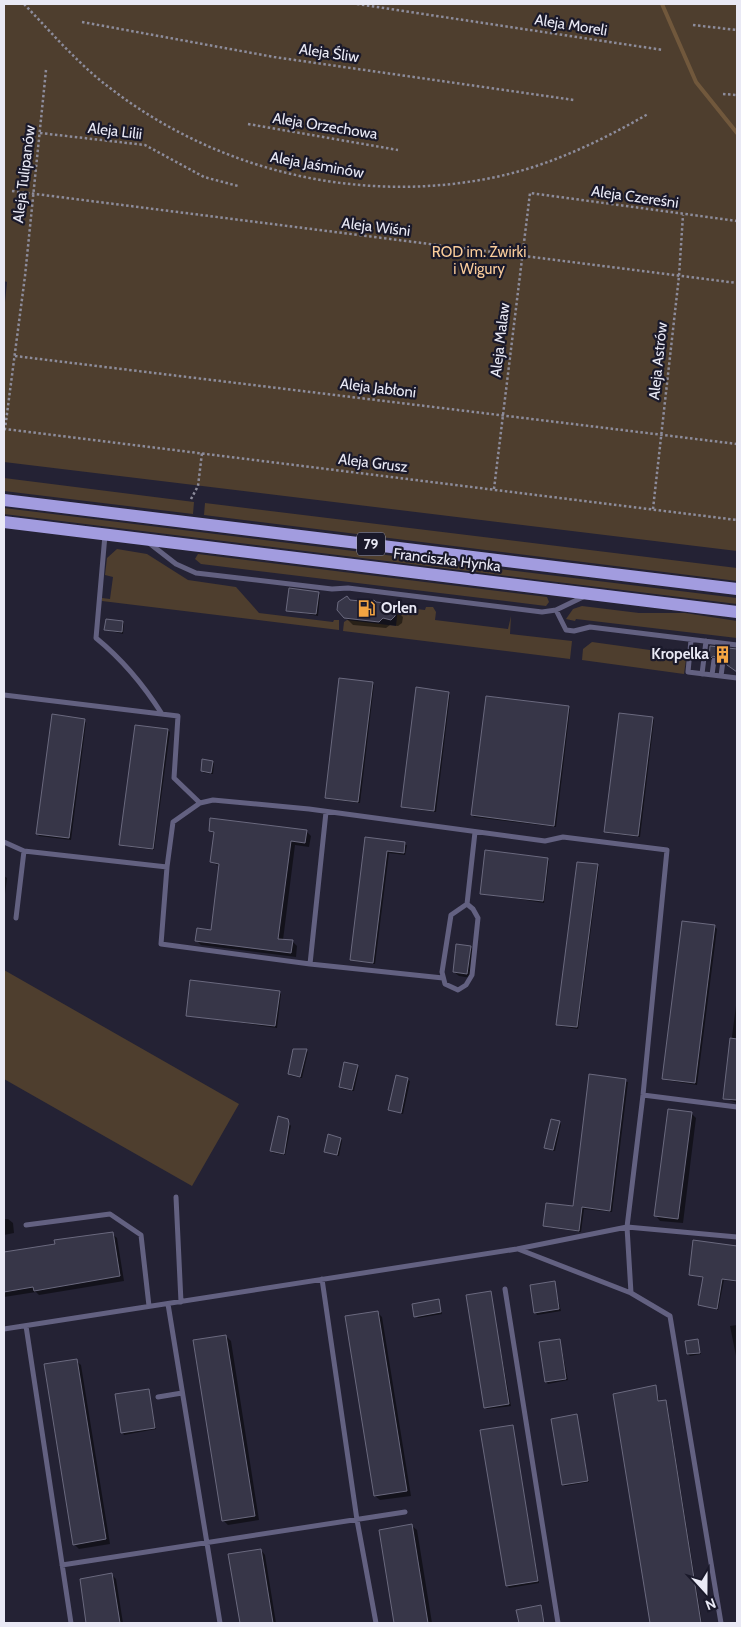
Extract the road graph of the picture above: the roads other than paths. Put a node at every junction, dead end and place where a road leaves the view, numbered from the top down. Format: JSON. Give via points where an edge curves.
{"nodes":[{"id":1,"x":4,"y":500,"type":"edge"},
{"id":2,"x":4,"y":522,"type":"edge"},
{"id":3,"x":105,"y":534,"type":"junction"},
{"id":4,"x":144,"y":539,"type":"junction"},
{"id":5,"x":737,"y":589,"type":"edge"},
{"id":6,"x":590,"y":594,"type":"junction"},
{"id":7,"x":556,"y":610,"type":"junction"},
{"id":8,"x":737,"y":612,"type":"edge"},
{"id":9,"x":691,"y":640,"type":"junction"},
{"id":10,"x":706,"y":641,"type":"junction"},
{"id":11,"x":737,"y":645,"type":"edge"},
{"id":12,"x":714,"y":660,"type":"dead end"},
{"id":13,"x":723,"y":661,"type":"dead end"},
{"id":14,"x":702,"y":674,"type":"junction"},
{"id":15,"x":712,"y":675,"type":"junction"},
{"id":16,"x":721,"y":676,"type":"junction"},
{"id":17,"x":737,"y":678,"type":"edge"},
{"id":18,"x":4,"y":695,"type":"edge"},
{"id":19,"x":162,"y":714,"type":"junction"},
{"id":20,"x":200,"y":803,"type":"junction"},
{"id":21,"x":326,"y":812,"type":"junction"},
{"id":22,"x":474,"y":832,"type":"junction"},
{"id":23,"x":4,"y":842,"type":"edge"},
{"id":24,"x":24,"y":851,"type":"junction"},
{"id":25,"x":167,"y":867,"type":"junction"},
{"id":26,"x":467,"y":904,"type":"junction"},
{"id":27,"x":16,"y":918,"type":"dead end"},
{"id":28,"x":310,"y":964,"type":"junction"},
{"id":29,"x":443,"y":978,"type":"junction"},
{"id":30,"x":643,"y":1095,"type":"junction"},
{"id":31,"x":737,"y":1106,"type":"edge"},
{"id":32,"x":176,"y":1197,"type":"dead end"},
{"id":33,"x":26,"y":1225,"type":"dead end"},
{"id":34,"x":627,"y":1226,"type":"junction"},
{"id":35,"x":737,"y":1236,"type":"edge"},
{"id":36,"x":517,"y":1249,"type":"junction"},
{"id":37,"x":322,"y":1279,"type":"junction"},
{"id":38,"x":505,"y":1289,"type":"dead end"},
{"id":39,"x":631,"y":1294,"type":"junction"},
{"id":40,"x":181,"y":1302,"type":"junction"},
{"id":41,"x":168,"y":1304,"type":"junction"},
{"id":42,"x":149,"y":1306,"type":"junction"},
{"id":43,"x":26,"y":1326,"type":"junction"},
{"id":44,"x":4,"y":1329,"type":"edge"},
{"id":45,"x":182,"y":1393,"type":"junction"},
{"id":46,"x":158,"y":1397,"type":"dead end"},
{"id":47,"x":405,"y":1512,"type":"dead end"},
{"id":48,"x":358,"y":1520,"type":"junction"},
{"id":49,"x":207,"y":1543,"type":"junction"},
{"id":50,"x":62,"y":1565,"type":"junction"},
{"id":51,"x":71,"y":1623,"type":"edge"},
{"id":52,"x":220,"y":1623,"type":"edge"},
{"id":53,"x":376,"y":1623,"type":"edge"},
{"id":54,"x":558,"y":1623,"type":"edge"},
{"id":55,"x":721,"y":1623,"type":"edge"}],
"edges":[{"from":1,"to":5,"type":"main road","name":"Franciszka Hynka","number":"79"},
{"from":2,"to":3,"type":"main road","name":"Franciszka Hynka","number":"79"},
{"from":3,"to":4,"type":"main road","name":"Franciszka Hynka","number":"79"},
{"from":3,"to":19,"type":"lane","via":[[96,638],[119,657],[146,688]]},
{"from":4,"to":6,"type":"main road","name":"Franciszka Hynka","number":"79"},
{"from":4,"to":7,"type":"lane","via":[[176,564],[196,573],[542,612]]},
{"from":6,"to":7,"type":"lane"},
{"from":6,"to":8,"type":"main road","name":"Franciszka Hynka","number":"79"},
{"from":7,"to":9,"type":"lane","via":[[566,630],[590,628]]},
{"from":9,"to":10,"type":"lane"},
{"from":9,"to":14,"type":"lane","via":[[688,672]]},
{"from":10,"to":11,"type":"lane"},
{"from":10,"to":14,"type":"lane"},
{"from":12,"to":15,"type":"lane"},
{"from":13,"to":16,"type":"lane"},
{"from":14,"to":15,"type":"lane"},
{"from":15,"to":16,"type":"lane"},
{"from":16,"to":17,"type":"lane"},
{"from":18,"to":19,"type":"lane"},
{"from":19,"to":20,"type":"lane","via":[[178,716],[174,778]]},
{"from":20,"to":21,"type":"lane","via":[[213,800]]},
{"from":20,"to":25,"type":"lane","via":[[174,822]]},
{"from":21,"to":22,"type":"lane"},
{"from":21,"to":28,"type":"lane"},
{"from":22,"to":26,"type":"lane"},
{"from":22,"to":30,"type":"lane","via":[[545,841],[563,837],[667,850]]},
{"from":23,"to":24,"type":"lane"},
{"from":24,"to":25,"type":"lane"},
{"from":24,"to":27,"type":"lane"},
{"from":25,"to":28,"type":"lane","via":[[161,944]]},
{"from":26,"to":29,"type":"lane","via":[[451,915]]},
{"from":26,"to":29,"type":"lane","via":[[478,918],[472,974],[466,985],[458,990],[446,984]]},
{"from":28,"to":29,"type":"lane"},
{"from":30,"to":31,"type":"lane"},
{"from":30,"to":34,"type":"lane"},
{"from":32,"to":40,"type":"lane"},
{"from":33,"to":42,"type":"lane","via":[[110,1214],[141,1235]]},
{"from":34,"to":35,"type":"lane"},
{"from":34,"to":36,"type":"lane"},
{"from":34,"to":39,"type":"lane"},
{"from":36,"to":37,"type":"lane"},
{"from":36,"to":39,"type":"lane"},
{"from":37,"to":40,"type":"lane"},
{"from":37,"to":48,"type":"lane"},
{"from":38,"to":54,"type":"lane"},
{"from":39,"to":55,"type":"lane","via":[[670,1316]]},
{"from":40,"to":41,"type":"lane"},
{"from":41,"to":42,"type":"lane"},
{"from":41,"to":45,"type":"lane"},
{"from":42,"to":43,"type":"lane"},
{"from":43,"to":44,"type":"lane"},
{"from":43,"to":50,"type":"lane"},
{"from":45,"to":46,"type":"lane"},
{"from":45,"to":49,"type":"lane"},
{"from":47,"to":48,"type":"lane"},
{"from":48,"to":49,"type":"lane"},
{"from":48,"to":53,"type":"lane"},
{"from":49,"to":50,"type":"lane"},
{"from":49,"to":52,"type":"lane"},
{"from":50,"to":51,"type":"lane"}]}
